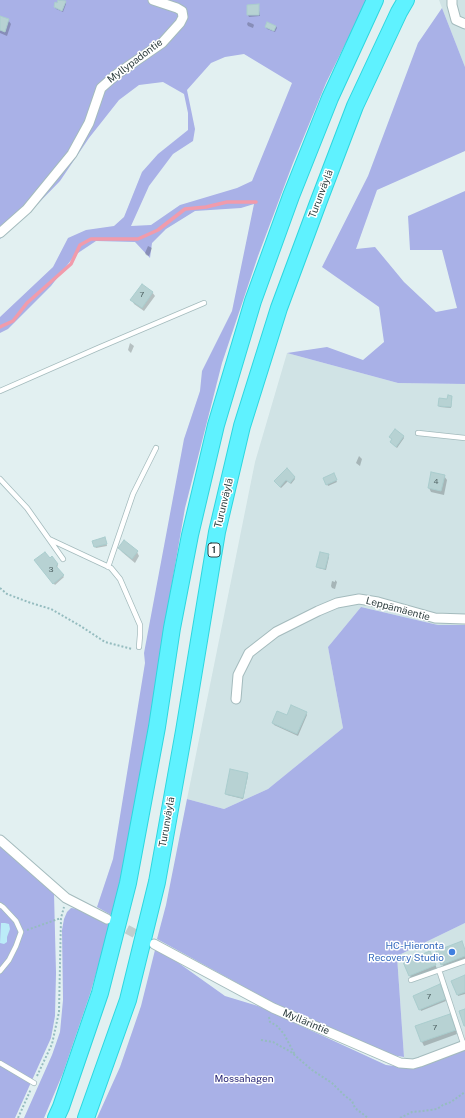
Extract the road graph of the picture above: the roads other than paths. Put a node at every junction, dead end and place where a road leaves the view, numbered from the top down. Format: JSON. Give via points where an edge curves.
{"nodes":[{"id":1,"x":153,"y":0,"type":"edge"},
{"id":2,"x":375,"y":0,"type":"edge"},
{"id":3,"x":406,"y":0,"type":"edge"},
{"id":4,"x":452,"y":0,"type":"edge"},
{"id":5,"x":465,"y":24,"type":"edge"},
{"id":6,"x":0,"y":233,"type":"edge"},
{"id":7,"x":204,"y":303,"type":"dead end"},
{"id":8,"x":0,"y":391,"type":"edge"},
{"id":9,"x":418,"y":433,"type":"dead end"},
{"id":10,"x":465,"y":438,"type":"edge"},
{"id":11,"x":156,"y":448,"type":"dead end"},
{"id":12,"x":0,"y":479,"type":"edge"},
{"id":13,"x":49,"y":539,"type":"junction"},
{"id":14,"x":62,"y":558,"type":"dead end"},
{"id":15,"x":108,"y":567,"type":"junction"},
{"id":16,"x":465,"y":619,"type":"edge"},
{"id":17,"x":139,"y":647,"type":"road end"},
{"id":18,"x":236,"y":699,"type":"dead end"},
{"id":19,"x":0,"y":840,"type":"edge"},
{"id":20,"x":0,"y":905,"type":"edge"},
{"id":21,"x":107,"y":919,"type":"tunnel mouth"},
{"id":22,"x":154,"y":944,"type":"tunnel mouth"},
{"id":23,"x":465,"y":961,"type":"edge"},
{"id":24,"x":439,"y":970,"type":"junction"},
{"id":25,"x":0,"y":971,"type":"edge"},
{"id":26,"x":411,"y":980,"type":"dead end"},
{"id":27,"x":465,"y":1045,"type":"edge"},
{"id":28,"x":0,"y":1063,"type":"edge"},
{"id":29,"x":34,"y":1083,"type":"road end"},
{"id":30,"x":56,"y":1118,"type":"edge"},
{"id":31,"x":86,"y":1118,"type":"edge"}],
"edges":[{"from":1,"to":6,"type":"street","name":"Myllypadontie","via":[[182,11],[180,23],[162,43],[101,88],[89,123],[72,154],[27,209]]},
{"from":2,"to":30,"type":"highway","via":[[330,98],[291,196],[253,301],[216,425],[190,535],[172,628],[158,727],[128,883],[100,993]]},
{"from":3,"to":31,"type":"highway","name":"Turunväylä","number":"1","via":[[355,106],[279,308],[242,426],[217,532],[157,882],[128,1000]]},
{"from":4,"to":5,"type":"street","via":[[456,20]]},
{"from":7,"to":8,"type":"lane"},
{"from":9,"to":10,"type":"lane"},
{"from":11,"to":15,"type":"lane","via":[[134,494]]},
{"from":12,"to":13,"type":"lane","via":[[27,508]]},
{"from":13,"to":14,"type":"lane"},
{"from":13,"to":15,"type":"lane"},
{"from":15,"to":17,"type":"lane","via":[[112,568],[120,579],[140,625]]},
{"from":16,"to":18,"type":"street","name":"Leppämäentie","via":[[435,618],[360,599],[337,603],[276,632],[249,653],[238,675]]},
{"from":19,"to":21,"type":"street","via":[[66,898]]},
{"from":20,"to":25,"type":"lane","via":[[16,921],[20,932],[9,960]]},
{"from":22,"to":27,"type":"street","name":"Myllärintie","via":[[273,1008],[400,1063],[413,1064]]},
{"from":23,"to":24,"type":"lane"},
{"from":24,"to":26,"type":"lane"},
{"from":24,"to":27,"type":"lane"},
{"from":28,"to":29,"type":"lane"}]}
